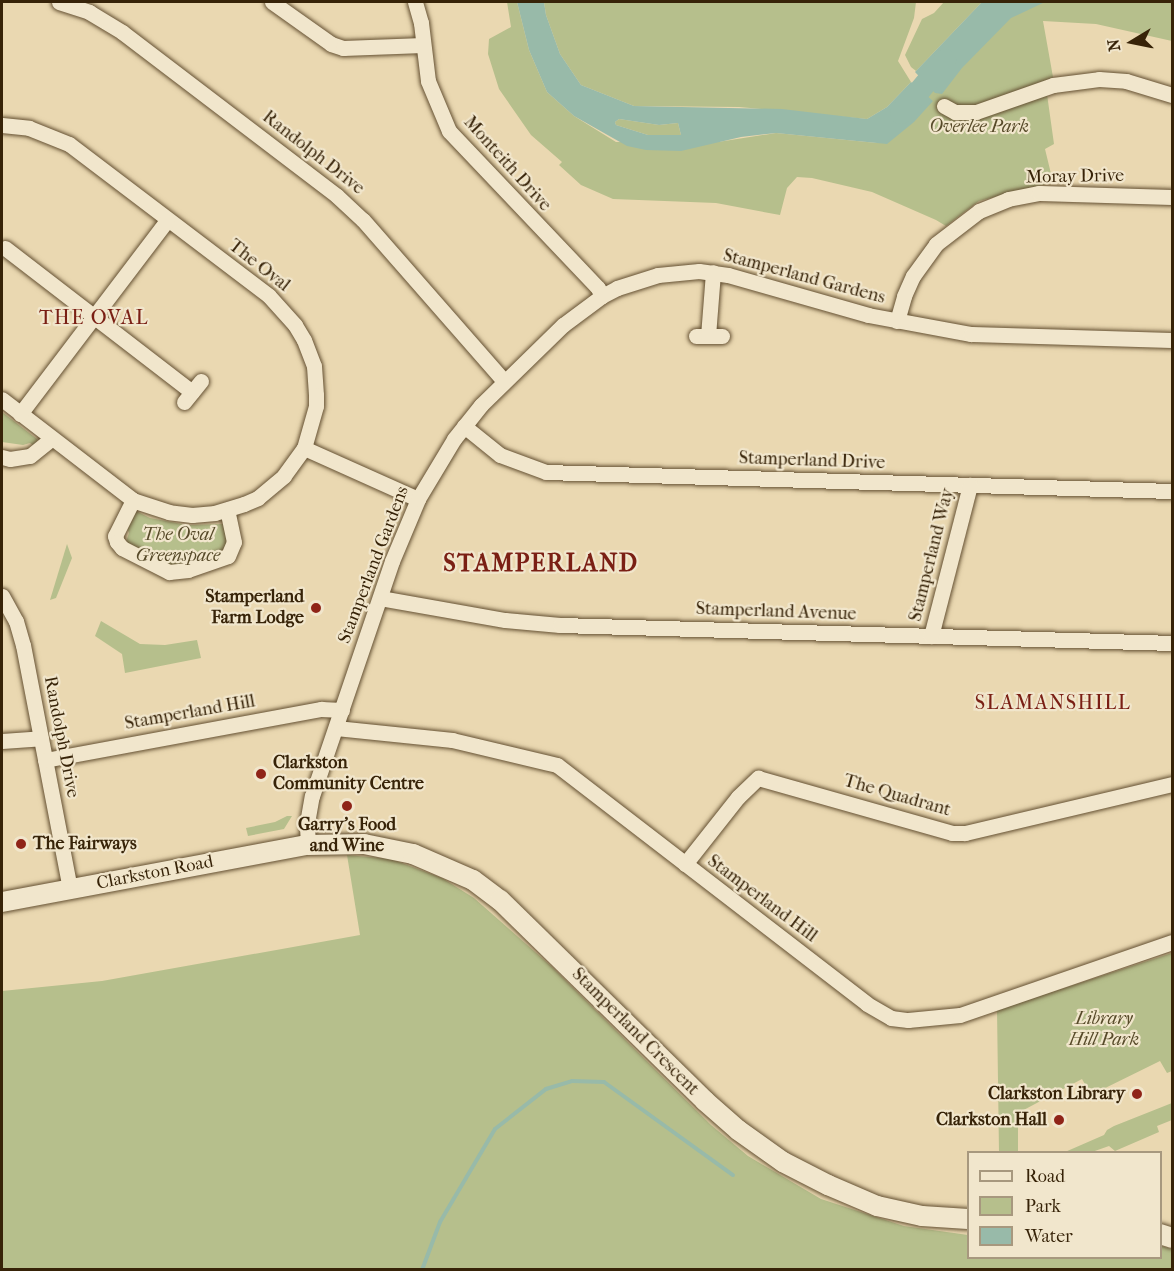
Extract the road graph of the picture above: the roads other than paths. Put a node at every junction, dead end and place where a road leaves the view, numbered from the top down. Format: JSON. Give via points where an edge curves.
{"nodes":[{"id":1,"x":59,"y":2,"type":"edge"},
{"id":2,"x":272,"y":2,"type":"edge"},
{"id":3,"x":415,"y":2,"type":"edge"},
{"id":4,"x":423,"y":45,"type":"junction"},
{"id":5,"x":1173,"y":95,"type":"edge"},
{"id":6,"x":944,"y":106,"type":"dead end"},
{"id":7,"x":2,"y":125,"type":"edge"},
{"id":8,"x":1173,"y":197,"type":"edge"},
{"id":9,"x":167,"y":220,"type":"junction"},
{"id":10,"x":6,"y":247,"type":"edge"},
{"id":11,"x":713,"y":272,"type":"junction"},
{"id":12,"x":602,"y":296,"type":"junction"},
{"id":13,"x":94,"y":317,"type":"junction"},
{"id":14,"x":897,"y":321,"type":"junction"},
{"id":15,"x":709,"y":336,"type":"dead end"},
{"id":16,"x":1173,"y":340,"type":"edge"},
{"id":17,"x":504,"y":381,"type":"junction"},
{"id":18,"x":193,"y":392,"type":"dead end"},
{"id":19,"x":2,"y":399,"type":"edge"},
{"id":20,"x":20,"y":414,"type":"junction"},
{"id":21,"x":464,"y":426,"type":"junction"},
{"id":22,"x":52,"y":438,"type":"junction"},
{"id":23,"x":304,"y":448,"type":"junction"},
{"id":24,"x":2,"y":457,"type":"edge"},
{"id":25,"x":970,"y":485,"type":"junction"},
{"id":26,"x":1173,"y":491,"type":"edge"},
{"id":27,"x":418,"y":499,"type":"junction"},
{"id":28,"x":133,"y":500,"type":"junction"},
{"id":29,"x":227,"y":510,"type":"junction"},
{"id":30,"x":2,"y":596,"type":"edge"},
{"id":31,"x":380,"y":598,"type":"junction"},
{"id":32,"x":931,"y":636,"type":"junction"},
{"id":33,"x":1173,"y":644,"type":"edge"},
{"id":34,"x":342,"y":710,"type":"junction"},
{"id":35,"x":336,"y":728,"type":"junction"},
{"id":36,"x":41,"y":738,"type":"junction"},
{"id":37,"x":2,"y":741,"type":"edge"},
{"id":38,"x":45,"y":760,"type":"junction"},
{"id":39,"x":1173,"y":784,"type":"edge"},
{"id":40,"x":308,"y":845,"type":"junction"},
{"id":41,"x":685,"y":864,"type":"junction"},
{"id":42,"x":70,"y":889,"type":"junction"},
{"id":43,"x":2,"y":902,"type":"edge"},
{"id":44,"x":1173,"y":942,"type":"edge"},
{"id":45,"x":967,"y":1219,"type":"edge"}],
"edges":[{"from":1,"to":17,"type":"street","name":"Randolph Drive","via":[[89,12],[122,32],[337,196],[363,220]]},
{"from":2,"to":4,"type":"street","via":[[330,44],[343,48]]},
{"from":3,"to":4,"type":"street","name":"Monteith Drive"},
{"from":4,"to":12,"type":"street","name":"Monteith Drive","via":[[428,81],[449,131]]},
{"from":5,"to":6,"type":"street","via":[[1117,79],[1044,82],[984,110],[955,112]]},
{"from":7,"to":9,"type":"street","name":"The Oval","via":[[29,128],[62,139]]},
{"from":8,"to":14,"type":"street","name":"Moray Drive","via":[[1039,193],[1008,199],[979,211],[936,244],[913,276]]},
{"from":9,"to":13,"type":"street"},
{"from":9,"to":23,"type":"street","name":"The Oval","via":[[269,296],[295,325],[312,358],[316,386],[316,406]]},
{"from":10,"to":13,"type":"street"},
{"from":11,"to":12,"type":"street","name":"Stamperland Gardens","via":[[658,275]]},
{"from":11,"to":14,"type":"street","name":"Stamperland Gardens"},
{"from":11,"to":15,"type":"street"},
{"from":12,"to":17,"type":"street","name":"Stamperland Gardens","via":[[563,325]]},
{"from":13,"to":18,"type":"street"},
{"from":13,"to":20,"type":"street"},
{"from":14,"to":16,"type":"street","name":"Stamperland Gardens","via":[[983,335]]},
{"from":17,"to":21,"type":"street","name":"Stamperland Gardens"},
{"from":19,"to":20,"type":"street","name":"The Oval"},
{"from":20,"to":22,"type":"street","name":"The Oval"},
{"from":21,"to":25,"type":"street","name":"Stamperland Drive","via":[[500,455],[546,472]]},
{"from":21,"to":27,"type":"street","name":"Stamperland Gardens"},
{"from":22,"to":24,"type":"street","via":[[30,456]]},
{"from":22,"to":28,"type":"street","name":"The Oval"},
{"from":23,"to":27,"type":"street"},
{"from":23,"to":29,"type":"street","name":"The Oval","via":[[284,476],[264,493]]},
{"from":25,"to":26,"type":"street","name":"Stamperland Drive"},
{"from":25,"to":32,"type":"street","name":"Stamperland Way"},
{"from":27,"to":31,"type":"street","name":"Stamperland Gardens"},
{"from":28,"to":29,"type":"street","name":"The Oval","via":[[180,514]]},
{"from":28,"to":29,"type":"street","via":[[115,536],[117,542],[169,572],[188,570],[228,556],[234,542]]},
{"from":30,"to":36,"type":"street","name":"Randolph Drive","via":[[19,631]]},
{"from":31,"to":32,"type":"street","name":"Stamperland Avenue","via":[[505,621],[560,625]]},
{"from":31,"to":34,"type":"street","name":"Stamperland Gardens"},
{"from":32,"to":33,"type":"street","name":"Stamperland Avenue"},
{"from":34,"to":35,"type":"street","name":"Stamperland Gardens"},
{"from":34,"to":38,"type":"street","name":"Stamperland Hill","via":[[321,709]]},
{"from":35,"to":40,"type":"street","name":"Stamperland Gardens","via":[[308,811]]},
{"from":35,"to":41,"type":"street","name":"Stamperland Hill","via":[[452,740],[548,762]]},
{"from":36,"to":37,"type":"street"},
{"from":36,"to":38,"type":"street","name":"Randolph Drive"},
{"from":38,"to":42,"type":"street","name":"Randolph Drive"},
{"from":39,"to":41,"type":"street","name":"The Quadrant","via":[[952,833],[758,778]]},
{"from":40,"to":42,"type":"main road","name":"Clarkston Road"},
{"from":40,"to":45,"type":"main road","name":"Stamperland Crescent","via":[[332,842],[389,847],[431,860],[473,880],[537,933],[705,1101],[783,1162],[877,1206],[922,1216]]},
{"from":41,"to":44,"type":"street","name":"Stamperland Hill","via":[[867,1004],[891,1018],[960,1015]]},
{"from":42,"to":43,"type":"main road","name":"Clarkston Road"}]}
